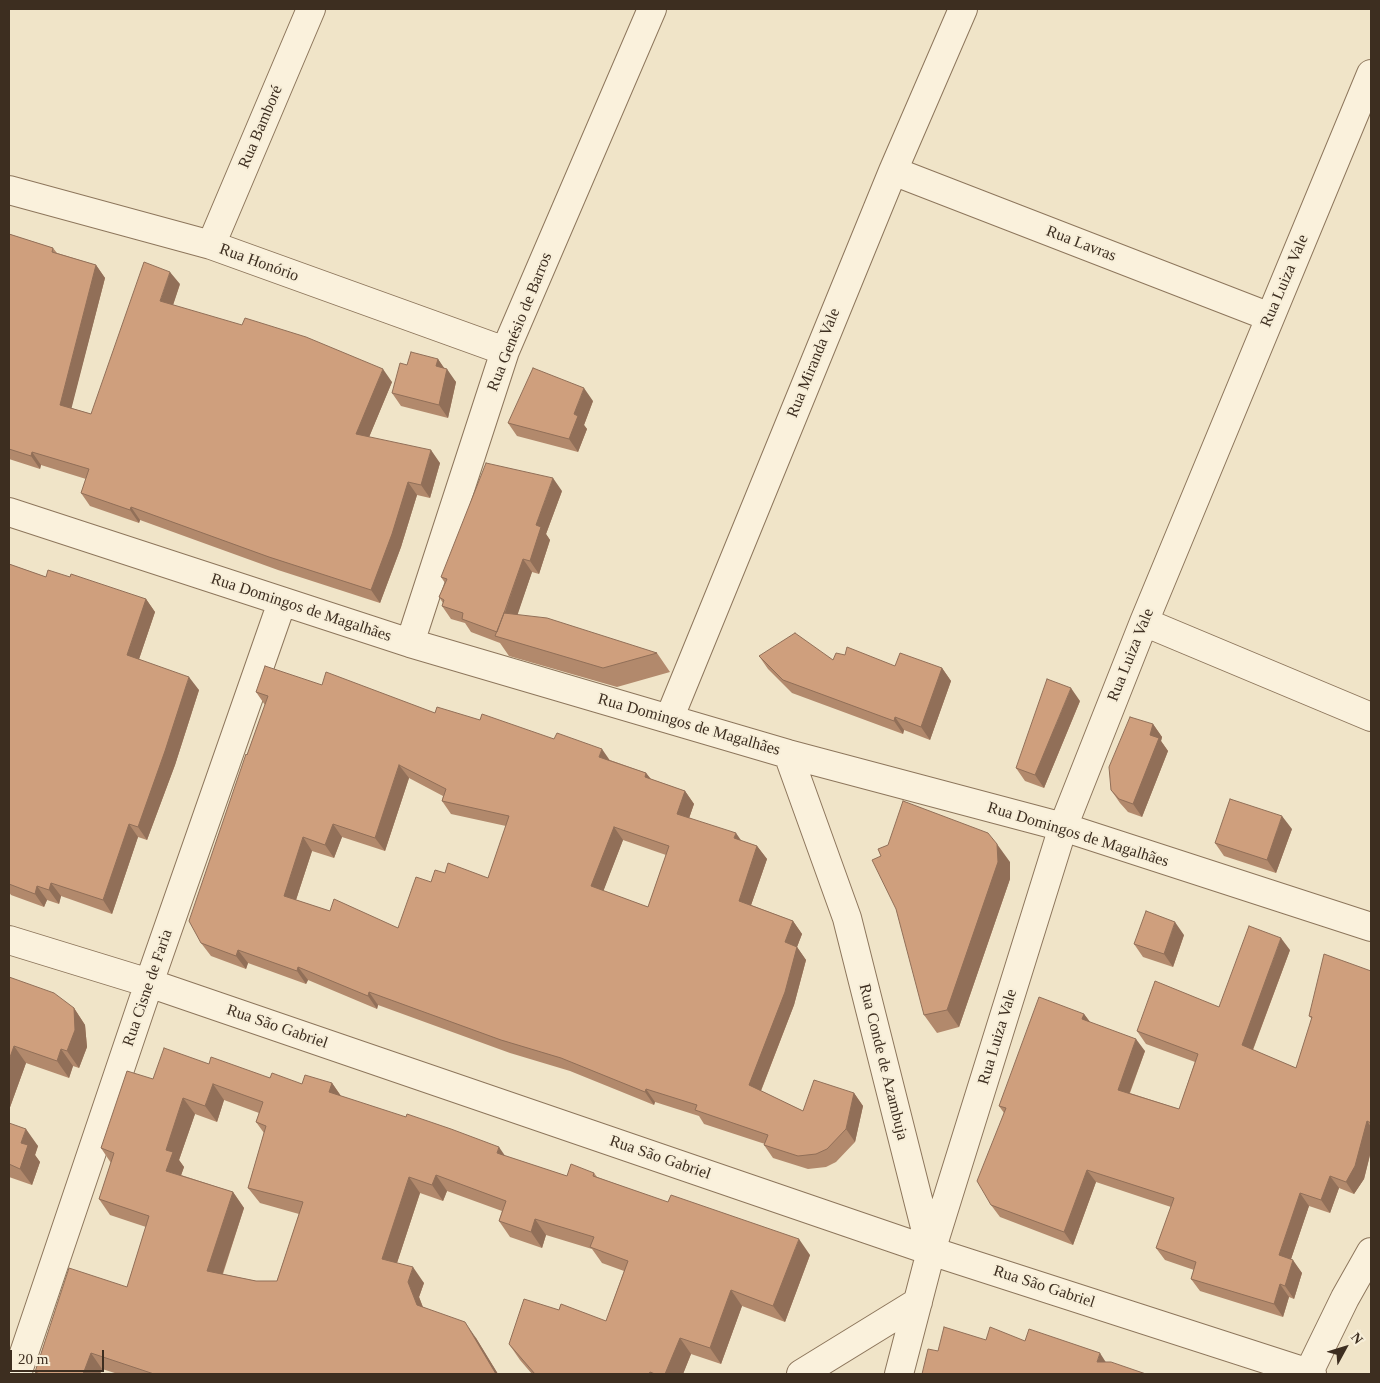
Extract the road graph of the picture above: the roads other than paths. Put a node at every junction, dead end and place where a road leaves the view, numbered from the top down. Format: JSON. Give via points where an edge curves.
{"nodes":[{"id":1,"x":311,"y":9,"type":"edge"},
{"id":2,"x":652,"y":9,"type":"edge"},
{"id":3,"x":963,"y":9,"type":"edge"},
{"id":4,"x":1371,"y":74,"type":"edge"},
{"id":5,"x":892,"y":172,"type":"junction"},
{"id":6,"x":9,"y":190,"type":"edge"},
{"id":7,"x":211,"y":245,"type":"junction"},
{"id":8,"x":1270,"y":317,"type":"junction"},
{"id":9,"x":505,"y":351,"type":"junction"},
{"id":10,"x":9,"y":512,"type":"edge"},
{"id":11,"x":282,"y":602,"type":"junction"},
{"id":12,"x":1144,"y":622,"type":"junction"},
{"id":13,"x":410,"y":643,"type":"junction"},
{"id":14,"x":1371,"y":717,"type":"edge"},
{"id":15,"x":669,"y":719,"type":"junction"},
{"id":16,"x":788,"y":754,"type":"junction"},
{"id":17,"x":1063,"y":827,"type":"junction"},
{"id":18,"x":1371,"y":928,"type":"edge"},
{"id":19,"x":9,"y":940,"type":"edge"},
{"id":20,"x":149,"y":983,"type":"junction"},
{"id":21,"x":931,"y":1251,"type":"junction"},
{"id":22,"x":1371,"y":1252,"type":"edge"},
{"id":23,"x":918,"y":1302,"type":"junction"},
{"id":24,"x":17,"y":1374,"type":"edge"},
{"id":25,"x":801,"y":1374,"type":"edge"},
{"id":26,"x":899,"y":1374,"type":"edge"},
{"id":27,"x":1310,"y":1374,"type":"edge"}],
"edges":[{"from":1,"to":7,"type":"street","name":"Rua Bamboré"},
{"from":2,"to":9,"type":"street","name":"Rua Genésio de Barros"},
{"from":3,"to":5,"type":"street","name":"Rua Miranda Vale"},
{"from":4,"to":8,"type":"street","name":"Rua Luiza Vale"},
{"from":5,"to":8,"type":"street","name":"Rua Lavras"},
{"from":5,"to":15,"type":"street","name":"Rua Miranda Vale"},
{"from":6,"to":7,"type":"street","name":"Rua Honório"},
{"from":7,"to":9,"type":"street","name":"Rua Honório"},
{"from":8,"to":12,"type":"street","name":"Rua Luiza Vale"},
{"from":9,"to":13,"type":"street","name":"Rua Genésio de Barros"},
{"from":10,"to":11,"type":"street","name":"Rua Domingos de Magalhães"},
{"from":11,"to":13,"type":"street","name":"Rua Domingos de Magalhães"},
{"from":11,"to":20,"type":"street","name":"Rua Cisne de Faria"},
{"from":12,"to":14,"type":"street"},
{"from":12,"to":17,"type":"street","name":"Rua Luiza Vale"},
{"from":13,"to":15,"type":"street","name":"Rua Domingos de Magalhães"},
{"from":15,"to":16,"type":"street","name":"Rua Domingos de Magalhães"},
{"from":16,"to":17,"type":"street","name":"Rua Domingos de Magalhães"},
{"from":16,"to":21,"type":"street","name":"Rua Conde de Azambuja","via":[[847,918]]},
{"from":17,"to":18,"type":"street","name":"Rua Domingos de Magalhães"},
{"from":17,"to":21,"type":"street","name":"Rua Luiza Vale"},
{"from":19,"to":20,"type":"street","name":"Rua São Gabriel"},
{"from":20,"to":21,"type":"street","name":"Rua São Gabriel"},
{"from":20,"to":24,"type":"street","name":"Rua Cisne de Faria"},
{"from":21,"to":23,"type":"street","name":"Rua Conde de Azambuja"},
{"from":21,"to":27,"type":"street","name":"Rua São Gabriel"},
{"from":22,"to":27,"type":"street","via":[[1345,1298]]},
{"from":23,"to":25,"type":"street"},
{"from":23,"to":26,"type":"street","name":"Rua Conde de Azambuja"}]}
